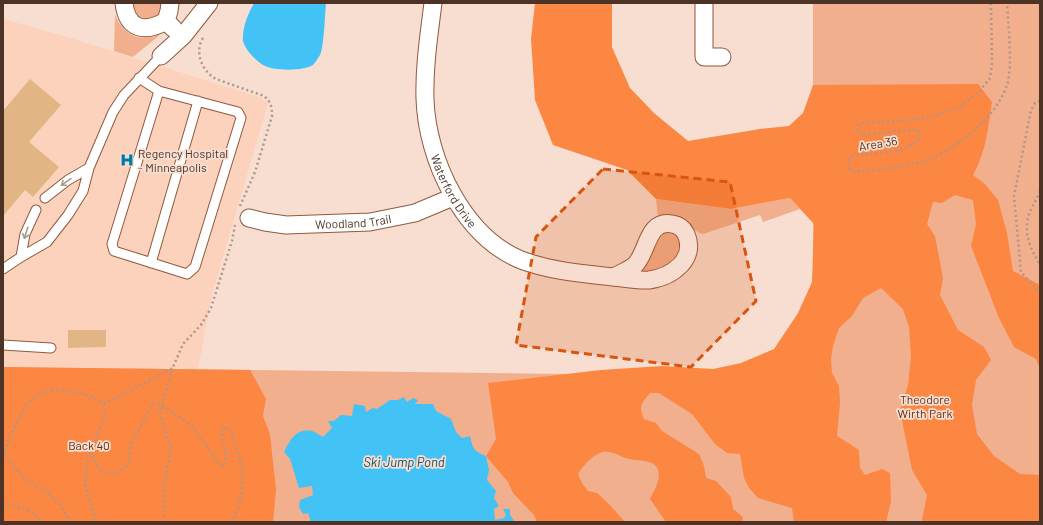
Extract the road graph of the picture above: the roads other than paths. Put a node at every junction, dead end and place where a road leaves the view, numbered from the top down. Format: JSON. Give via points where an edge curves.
{"nodes":[{"id":1,"x":124,"y":3,"type":"edge"},
{"id":2,"x":170,"y":3,"type":"edge"},
{"id":3,"x":209,"y":3,"type":"edge"},
{"id":4,"x":433,"y":3,"type":"edge"},
{"id":5,"x":704,"y":3,"type":"edge"},
{"id":6,"x":166,"y":21,"type":"junction"},
{"id":7,"x":183,"y":36,"type":"junction"},
{"id":8,"x":161,"y":56,"type":"joint"},
{"id":9,"x":722,"y":57,"type":"dead end"},
{"id":10,"x":139,"y":78,"type":"junction"},
{"id":11,"x":159,"y":91,"type":"junction"},
{"id":12,"x":198,"y":101,"type":"junction"},
{"id":13,"x":89,"y":168,"type":"junction"},
{"id":14,"x":453,"y":197,"type":"junction"},
{"id":15,"x":45,"y":198,"type":"dead end"},
{"id":16,"x":36,"y":210,"type":"dead end"},
{"id":17,"x":242,"y":221,"type":"road end"},
{"id":18,"x":21,"y":257,"type":"junction"},
{"id":19,"x":151,"y":263,"type":"junction"},
{"id":20,"x":3,"y":269,"type":"edge"},
{"id":21,"x":614,"y":277,"type":"dead end"},
{"id":22,"x":3,"y":345,"type":"edge"},
{"id":23,"x":51,"y":348,"type":"dead end"}],
"edges":[{"from":1,"to":6,"type":"street","via":[[125,13],[131,23],[139,28],[156,27]]},
{"from":2,"to":6,"type":"street"},
{"from":3,"to":7,"type":"street"},
{"from":4,"to":14,"type":"street","name":"Waterford Drive","via":[[425,69],[425,101],[435,152]]},
{"from":5,"to":9,"type":"street","via":[[704,57]]},
{"from":6,"to":7,"type":"street"},
{"from":7,"to":8,"type":"street"},
{"from":8,"to":10,"type":"lane"},
{"from":10,"to":11,"type":"lane"},
{"from":10,"to":13,"type":"lane","via":[[124,95],[114,112]]},
{"from":11,"to":12,"type":"lane"},
{"from":11,"to":19,"type":"lane","via":[[112,244],[114,251]]},
{"from":12,"to":19,"type":"lane"},
{"from":12,"to":19,"type":"lane","via":[[238,112],[241,118],[195,267],[187,274]]},
{"from":13,"to":15,"type":"lane","one_way":true},
{"from":13,"to":18,"type":"lane","via":[[83,191],[68,216],[47,242]]},
{"from":14,"to":17,"type":"street","name":"Woodland Trail","via":[[415,213],[370,222],[286,225]]},
{"from":14,"to":21,"type":"street","name":"Waterford Drive","via":[[486,238],[521,259],[539,266]]},
{"from":16,"to":18,"type":"lane","one_way":true,"via":[[25,234]]},
{"from":18,"to":20,"type":"lane"},
{"from":22,"to":23,"type":"lane"}]}
